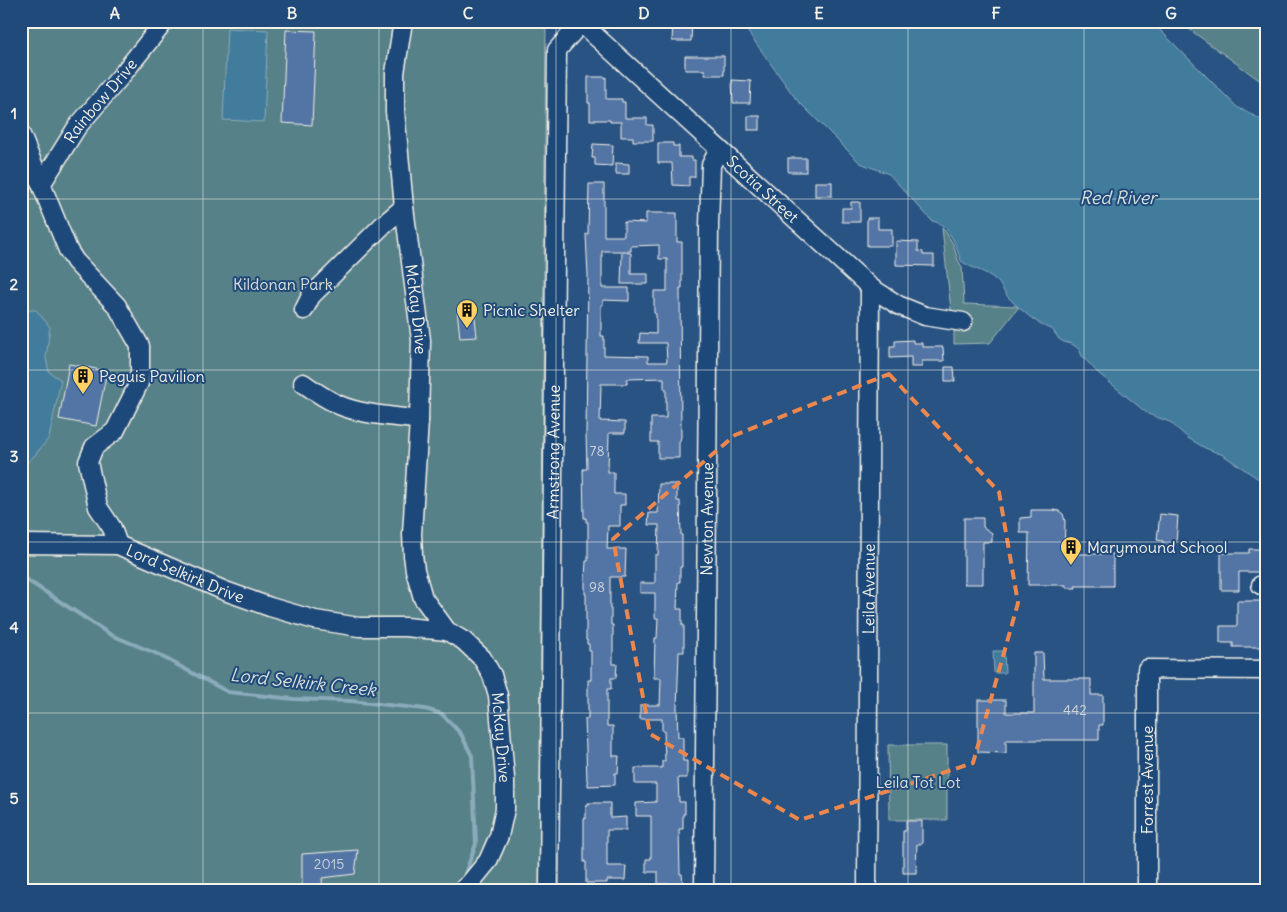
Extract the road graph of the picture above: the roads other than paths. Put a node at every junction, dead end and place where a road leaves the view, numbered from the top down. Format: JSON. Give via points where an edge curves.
{"nodes":[{"id":1,"x":165,"y":21,"type":"edge"},
{"id":2,"x":402,"y":21,"type":"edge"},
{"id":3,"x":580,"y":22,"type":"edge"},
{"id":4,"x":21,"y":135,"type":"edge"},
{"id":5,"x":719,"y":149,"type":"junction"},
{"id":6,"x":42,"y":183,"type":"junction"},
{"id":7,"x":404,"y":207,"type":"junction"},
{"id":8,"x":870,"y":287,"type":"junction"},
{"id":9,"x":304,"y":310,"type":"dead end"},
{"id":10,"x":963,"y":322,"type":"dead end"},
{"id":11,"x":303,"y":383,"type":"dead end"},
{"id":12,"x":419,"y":420,"type":"junction"},
{"id":13,"x":21,"y":544,"type":"edge"},
{"id":14,"x":118,"y":544,"type":"junction"},
{"id":15,"x":423,"y":598,"type":"junction"},
{"id":16,"x":398,"y":627,"type":"junction"},
{"id":17,"x":447,"y":631,"type":"junction"},
{"id":18,"x":1266,"y":670,"type":"edge"},
{"id":19,"x":461,"y":891,"type":"edge"},
{"id":20,"x":549,"y":891,"type":"edge"},
{"id":21,"x":704,"y":891,"type":"edge"},
{"id":22,"x":867,"y":891,"type":"edge"},
{"id":23,"x":1147,"y":891,"type":"edge"}],
"edges":[{"from":1,"to":6,"type":"street","name":"Rainbow Drive","via":[[77,127]]},
{"from":2,"to":7,"type":"street","name":"McKay Drive","via":[[395,86]]},
{"from":3,"to":5,"type":"street","name":"Scotia Street"},
{"from":3,"to":20,"type":"street","name":"Armstrong Avenue","via":[[558,50]]},
{"from":4,"to":6,"type":"street","name":"Lord Selkirk Drive"},
{"from":5,"to":8,"type":"street","name":"Scotia Street"},
{"from":5,"to":21,"type":"street","name":"Newton Avenue","via":[[711,165],[709,225]]},
{"from":6,"to":14,"type":"street","name":"Lord Selkirk Drive","via":[[68,250],[117,306],[140,346],[139,383],[115,431],[94,447],[88,462],[98,507]]},
{"from":7,"to":9,"type":"street","via":[[311,296]]},
{"from":7,"to":12,"type":"street","name":"McKay Drive","via":[[421,340]]},
{"from":8,"to":10,"type":"street","name":"Scotia Street","via":[[898,305],[925,316]]},
{"from":8,"to":22,"type":"street","name":"Leila Avenue"},
{"from":11,"to":12,"type":"street","via":[[340,406],[358,412]]},
{"from":12,"to":15,"type":"street","name":"McKay Drive","via":[[412,555]]},
{"from":13,"to":14,"type":"street"},
{"from":14,"to":16,"type":"street","name":"Lord Selkirk Drive","via":[[225,591],[288,612],[359,627]]},
{"from":15,"to":16,"type":"street","via":[[416,617]]},
{"from":15,"to":17,"type":"street","name":"McKay Drive"},
{"from":16,"to":17,"type":"street","name":"Lord Selkirk Drive"},
{"from":17,"to":19,"type":"street","name":"McKay Drive","via":[[482,658],[492,675],[498,694],[505,778],[505,809],[500,836],[488,861]]},
{"from":18,"to":23,"type":"street","name":"Forrest Avenue","via":[[1147,669]]}]}
